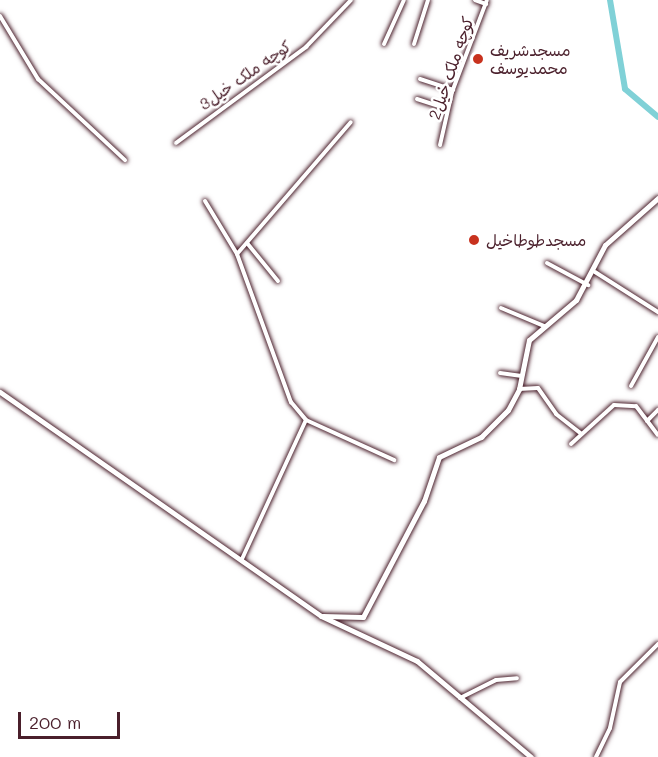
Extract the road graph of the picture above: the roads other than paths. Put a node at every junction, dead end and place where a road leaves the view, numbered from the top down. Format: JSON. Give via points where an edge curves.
{"nodes":[{"id":1,"x":351,"y":0,"type":"edge"},
{"id":2,"x":404,"y":0,"type":"edge"},
{"id":3,"x":428,"y":0,"type":"edge"},
{"id":4,"x":475,"y":0,"type":"edge"},
{"id":5,"x":486,"y":2,"type":"edge"},
{"id":6,"x":0,"y":16,"type":"edge"},
{"id":7,"x":384,"y":44,"type":"dead end"},
{"id":8,"x":414,"y":44,"type":"dead end"},
{"id":9,"x":420,"y":79,"type":"dead end"},
{"id":10,"x":453,"y":90,"type":"junction"},
{"id":11,"x":417,"y":99,"type":"dead end"},
{"id":12,"x":447,"y":109,"type":"junction"},
{"id":13,"x":351,"y":122,"type":"dead end"},
{"id":14,"x":176,"y":143,"type":"dead end"},
{"id":15,"x":440,"y":145,"type":"dead end"},
{"id":16,"x":125,"y":160,"type":"dead end"},
{"id":17,"x":658,"y":198,"type":"edge"},
{"id":18,"x":205,"y":201,"type":"dead end"},
{"id":19,"x":247,"y":243,"type":"junction"},
{"id":20,"x":237,"y":254,"type":"junction"},
{"id":21,"x":547,"y":262,"type":"dead end"},
{"id":22,"x":595,"y":272,"type":"junction"},
{"id":23,"x":278,"y":281,"type":"dead end"},
{"id":24,"x":588,"y":285,"type":"junction"},
{"id":25,"x":501,"y":308,"type":"dead end"},
{"id":26,"x":658,"y":312,"type":"edge"},
{"id":27,"x":544,"y":326,"type":"junction"},
{"id":28,"x":658,"y":337,"type":"edge"},
{"id":29,"x":500,"y":374,"type":"dead end"},
{"id":30,"x":522,"y":376,"type":"junction"},
{"id":31,"x":631,"y":386,"type":"dead end"},
{"id":32,"x":519,"y":389,"type":"junction"},
{"id":33,"x":0,"y":392,"type":"edge"},
{"id":34,"x":658,"y":410,"type":"edge"},
{"id":35,"x":306,"y":420,"type":"junction"},
{"id":36,"x":647,"y":421,"type":"junction"},
{"id":37,"x":580,"y":433,"type":"junction"},
{"id":38,"x":658,"y":435,"type":"edge"},
{"id":39,"x":571,"y":444,"type":"dead end"},
{"id":40,"x":394,"y":460,"type":"dead end"},
{"id":41,"x":242,"y":559,"type":"junction"},
{"id":42,"x":321,"y":616,"type":"junction"},
{"id":43,"x":658,"y":644,"type":"edge"},
{"id":44,"x":517,"y":678,"type":"dead end"},
{"id":45,"x":460,"y":698,"type":"junction"},
{"id":46,"x":531,"y":757,"type":"edge"},
{"id":47,"x":596,"y":757,"type":"edge"}],
"edges":[{"from":1,"to":14,"type":"street","name":"کوچه ملک خیل3","via":[[306,47]]},
{"from":2,"to":7,"type":"street"},
{"from":3,"to":8,"type":"street"},
{"from":4,"to":5,"type":"street"},
{"from":5,"to":10,"type":"street","name":"کوچه ملک خیل2"},
{"from":6,"to":16,"type":"street","via":[[38,79]]},
{"from":9,"to":10,"type":"street"},
{"from":10,"to":12,"type":"street","name":"کوچه ملک خیل2"},
{"from":11,"to":12,"type":"street"},
{"from":12,"to":15,"type":"street","name":"کوچه ملک خیل2"},
{"from":13,"to":19,"type":"street"},
{"from":17,"to":22,"type":"street","via":[[605,245]]},
{"from":18,"to":20,"type":"street"},
{"from":19,"to":20,"type":"street"},
{"from":19,"to":23,"type":"street"},
{"from":20,"to":35,"type":"street","via":[[291,402]]},
{"from":21,"to":24,"type":"street"},
{"from":22,"to":24,"type":"street"},
{"from":22,"to":26,"type":"street"},
{"from":24,"to":27,"type":"street"},
{"from":25,"to":27,"type":"street"},
{"from":27,"to":30,"type":"street","via":[[524,348]]},
{"from":28,"to":31,"type":"street"},
{"from":29,"to":30,"type":"street"},
{"from":30,"to":32,"type":"street"},
{"from":32,"to":37,"type":"street","via":[[538,388],[556,414]]},
{"from":32,"to":42,"type":"street","via":[[481,437],[435,464],[424,501],[363,617]]},
{"from":33,"to":41,"type":"street"},
{"from":34,"to":36,"type":"street"},
{"from":35,"to":40,"type":"street"},
{"from":35,"to":41,"type":"street"},
{"from":36,"to":37,"type":"street","via":[[636,406],[614,405]]},
{"from":36,"to":38,"type":"street"},
{"from":37,"to":39,"type":"street"},
{"from":41,"to":42,"type":"street"},
{"from":42,"to":45,"type":"street","via":[[417,661]]},
{"from":43,"to":47,"type":"street","via":[[620,682],[610,728]]},
{"from":44,"to":45,"type":"street","via":[[496,680]]},
{"from":45,"to":46,"type":"street"}]}
